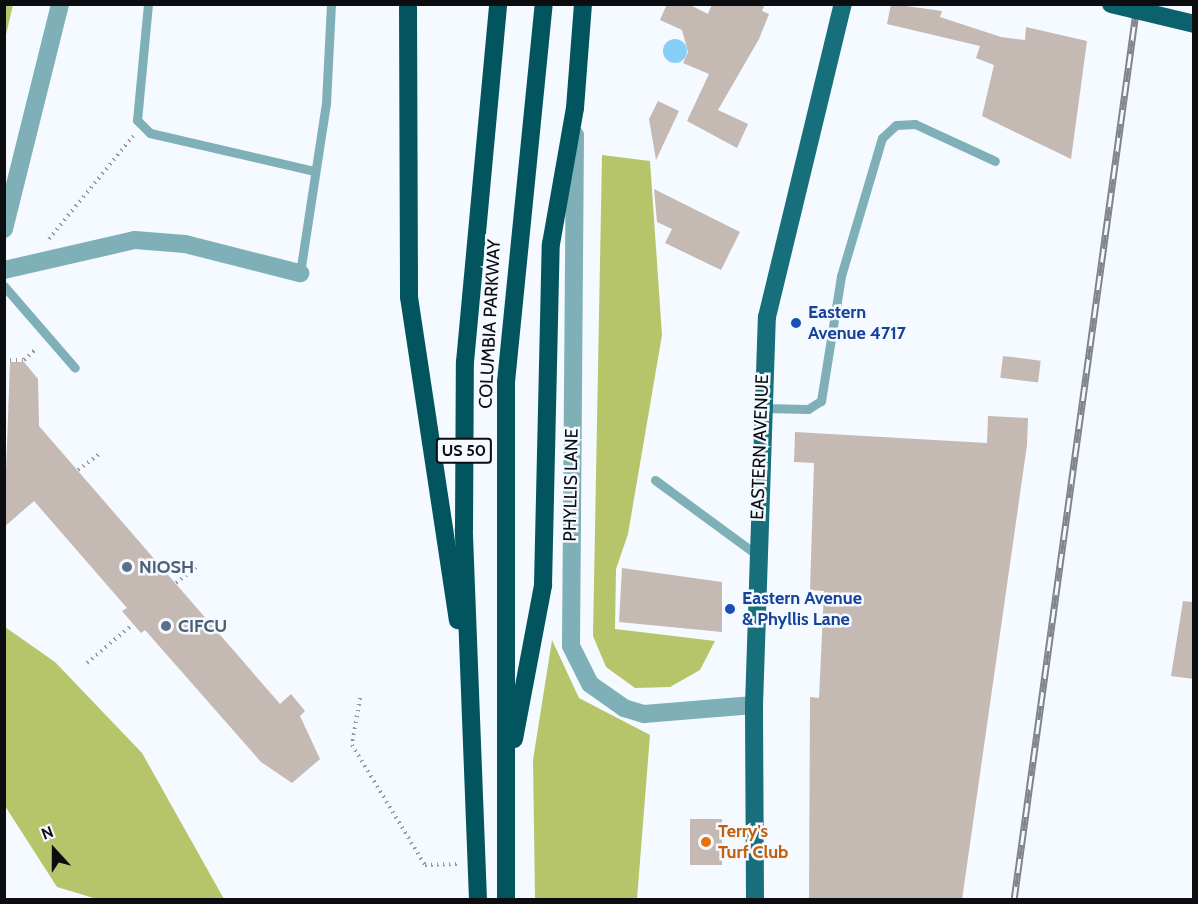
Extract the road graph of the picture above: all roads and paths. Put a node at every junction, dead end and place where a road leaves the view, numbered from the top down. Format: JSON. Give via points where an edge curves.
{"nodes":[{"id":1,"x":60,"y":4,"type":"edge"},
{"id":2,"x":148,"y":4,"type":"edge"},
{"id":3,"x":331,"y":4,"type":"edge"},
{"id":4,"x":408,"y":4,"type":"edge"},
{"id":5,"x":498,"y":4,"type":"edge"},
{"id":6,"x":544,"y":4,"type":"edge"},
{"id":7,"x":843,"y":4,"type":"edge"},
{"id":8,"x":1111,"y":4,"type":"edge"},
{"id":9,"x":585,"y":9,"type":"edge"},
{"id":10,"x":1194,"y":24,"type":"edge"},
{"id":11,"x":575,"y":108,"type":"junction"},
{"id":12,"x":142,"y":125,"type":"junction"},
{"id":13,"x":995,"y":161,"type":"dead end"},
{"id":14,"x":315,"y":171,"type":"junction"},
{"id":15,"x":4,"y":229,"type":"edge"},
{"id":16,"x":42,"y":250,"type":"dead end"},
{"id":17,"x":4,"y":270,"type":"edge"},
{"id":18,"x":300,"y":273,"type":"joint"},
{"id":19,"x":4,"y":286,"type":"edge"},
{"id":20,"x":37,"y":348,"type":"dead end"},
{"id":21,"x":4,"y":360,"type":"edge"},
{"id":22,"x":75,"y":368,"type":"dead end"},
{"id":23,"x":760,"y":407,"type":"junction"},
{"id":24,"x":99,"y":454,"type":"dead end"},
{"id":25,"x":78,"y":470,"type":"dead end"},
{"id":26,"x":655,"y":480,"type":"dead end"},
{"id":27,"x":757,"y":555,"type":"junction"},
{"id":28,"x":198,"y":566,"type":"dead end"},
{"id":29,"x":176,"y":583,"type":"dead end"},
{"id":30,"x":133,"y":624,"type":"dead end"},
{"id":31,"x":87,"y":663,"type":"dead end"},
{"id":32,"x":360,"y":698,"type":"dead end"},
{"id":33,"x":754,"y":705,"type":"junction"},
{"id":34,"x":473,"y":716,"type":"junction"},
{"id":35,"x":506,"y":782,"type":"junction"},
{"id":36,"x":457,"y":864,"type":"dead end"},
{"id":37,"x":478,"y":900,"type":"edge"},
{"id":38,"x":506,"y":900,"type":"edge"},
{"id":39,"x":755,"y":900,"type":"edge"}],
"edges":[{"from":1,"to":15,"type":"street"},
{"from":2,"to":12,"type":"lane","via":[[136,120]]},
{"from":3,"to":14,"type":"lane","via":[[326,103]]},
{"from":4,"to":34,"type":"highway","via":[[409,297]]},
{"from":5,"to":34,"type":"highway","name":"COLUMBIA PARKWAY","number":"US 50","via":[[465,362],[464,529]]},
{"from":6,"to":35,"type":"highway","name":"COLUMBIA PARKWAY","number":"US 50","via":[[506,382]]},
{"from":7,"to":23,"type":"main road","name":"EASTERN AVENUE","via":[[776,266]]},
{"from":8,"to":10,"type":"highway","bridge":true},
{"from":9,"to":11,"type":"highway"},
{"from":11,"to":33,"type":"street","name":"PHYLLIS LANE","via":[[571,646],[590,684],[624,708],[645,714]]},
{"from":11,"to":35,"type":"highway","via":[[551,244],[543,585]]},
{"from":12,"to":14,"type":"lane","via":[[150,133]]},
{"from":12,"to":16,"type":"path","via":[[77,198]]},
{"from":13,"to":23,"type":"lane","via":[[915,124],[896,125],[882,138],[841,276],[822,401],[808,409]]},
{"from":14,"to":18,"type":"lane"},
{"from":17,"to":18,"type":"street","via":[[135,240],[185,244]]},
{"from":19,"to":22,"type":"lane"},
{"from":20,"to":21,"type":"path","via":[[24,360]]},
{"from":23,"to":27,"type":"main road","name":"EASTERN AVENUE"},
{"from":24,"to":25,"type":"path"},
{"from":26,"to":27,"type":"lane"},
{"from":27,"to":33,"type":"main road","name":"EASTERN AVENUE"},
{"from":28,"to":29,"type":"path"},
{"from":30,"to":31,"type":"path"},
{"from":32,"to":36,"type":"path","via":[[352,745],[425,865]]},
{"from":33,"to":39,"type":"main road","name":"EASTERN AVENUE"},
{"from":34,"to":37,"type":"highway","name":"COLUMBIA PARKWAY","number":"US 50"},
{"from":35,"to":38,"type":"highway","name":"COLUMBIA PARKWAY","number":"US 50"}]}
